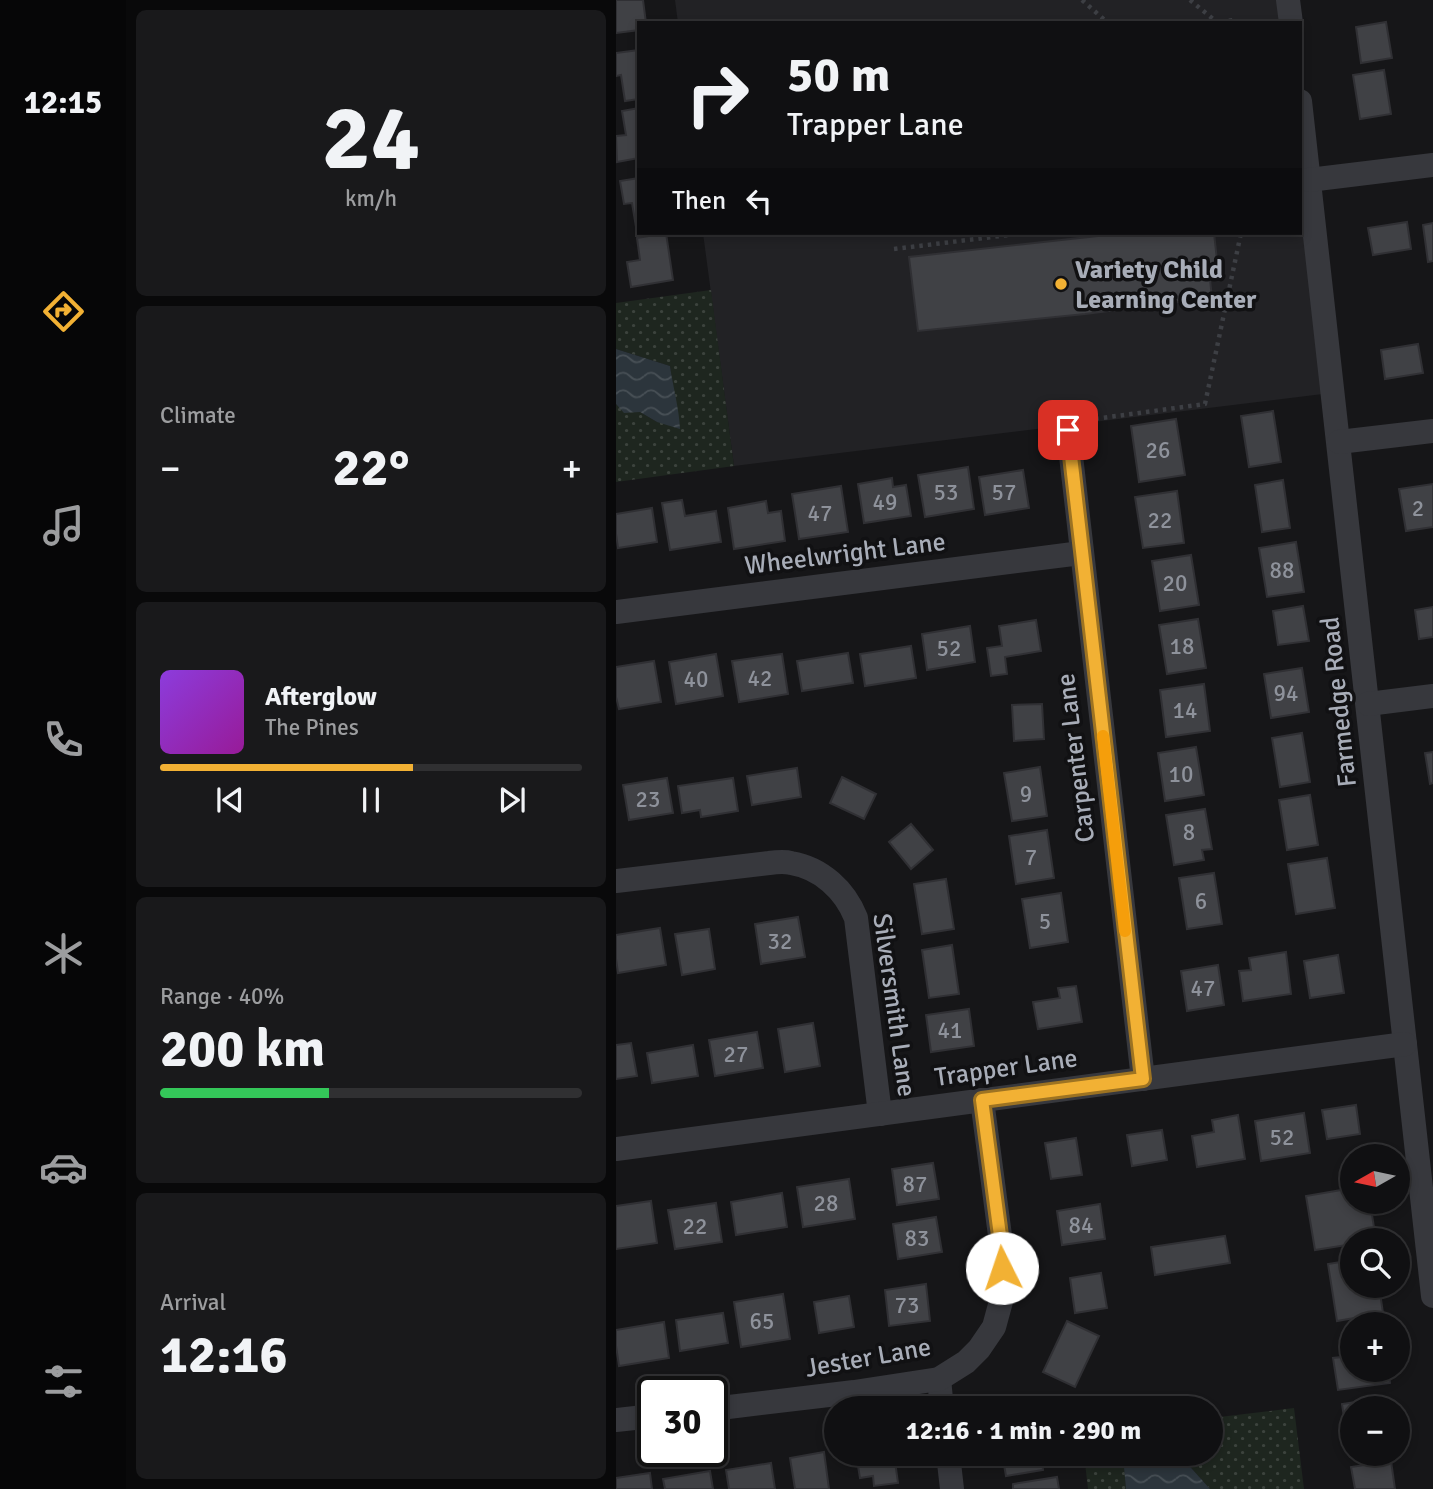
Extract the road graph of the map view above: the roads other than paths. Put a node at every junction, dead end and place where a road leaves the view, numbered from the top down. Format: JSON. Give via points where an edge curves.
{"nodes":[{"id":1,"x":1289,"y":0,"type":"edge"},
{"id":2,"x":1291,"y":21,"type":"edge"},
{"id":3,"x":1302,"y":117,"type":"edge"},
{"id":4,"x":1433,"y":165,"type":"edge"},
{"id":5,"x":1310,"y":180,"type":"junction"},
{"id":6,"x":1074,"y":425,"type":"road end"},
{"id":7,"x":1433,"y":431,"type":"edge"},
{"id":8,"x":1339,"y":442,"type":"junction"},
{"id":9,"x":1081,"y":553,"type":"junction"},
{"id":10,"x":616,"y":612,"type":"edge"},
{"id":11,"x":1433,"y":696,"type":"edge"},
{"id":12,"x":1368,"y":704,"type":"junction"},
{"id":13,"x":616,"y":881,"type":"edge"},
{"id":14,"x":1405,"y":1044,"type":"junction"},
{"id":15,"x":1143,"y":1079,"type":"junction"},
{"id":16,"x":982,"y":1100,"type":"junction"},
{"id":17,"x":880,"y":1114,"type":"junction"},
{"id":18,"x":616,"y":1149,"type":"edge"},
{"id":19,"x":1433,"y":1296,"type":"edge"},
{"id":20,"x":939,"y":1379,"type":"junction"},
{"id":21,"x":941,"y":1396,"type":"edge"},
{"id":22,"x":728,"y":1407,"type":"edge"},
{"id":23,"x":637,"y":1418,"type":"edge"},
{"id":24,"x":616,"y":1420,"type":"edge"},
{"id":25,"x":949,"y":1466,"type":"edge"},
{"id":26,"x":952,"y":1489,"type":"edge"}],
"edges":[{"from":1,"to":2,"type":"street"},
{"from":3,"to":5,"type":"street","name":"Farmedge Road"},
{"from":4,"to":5,"type":"street"},
{"from":5,"to":8,"type":"street","name":"Farmedge Road"},
{"from":6,"to":9,"type":"street","name":"Carpenter Lane"},
{"from":7,"to":8,"type":"street"},
{"from":8,"to":12,"type":"street","name":"Farmedge Road"},
{"from":9,"to":10,"type":"street","name":"Wheelwright Lane"},
{"from":9,"to":15,"type":"street","name":"Carpenter Lane"},
{"from":11,"to":12,"type":"street"},
{"from":12,"to":14,"type":"street","name":"Farmedge Road"},
{"from":13,"to":17,"type":"street","name":"Silversmith Lane","via":[[780,862],[831,880],[851,904],[856,918]]},
{"from":14,"to":15,"type":"street","name":"Trapper Lane"},
{"from":14,"to":19,"type":"street","name":"Farmedge Road"},
{"from":15,"to":16,"type":"street","name":"Trapper Lane"},
{"from":16,"to":17,"type":"street","name":"Trapper Lane"},
{"from":16,"to":20,"type":"street","name":"Jester Lane","via":[[1001,1243],[1003,1294],[994,1326],[979,1349]]},
{"from":17,"to":18,"type":"street","name":"Trapper Lane"},
{"from":20,"to":21,"type":"street"},
{"from":20,"to":22,"type":"street","name":"Jester Lane"},
{"from":23,"to":24,"type":"street"},
{"from":25,"to":26,"type":"street"}]}
